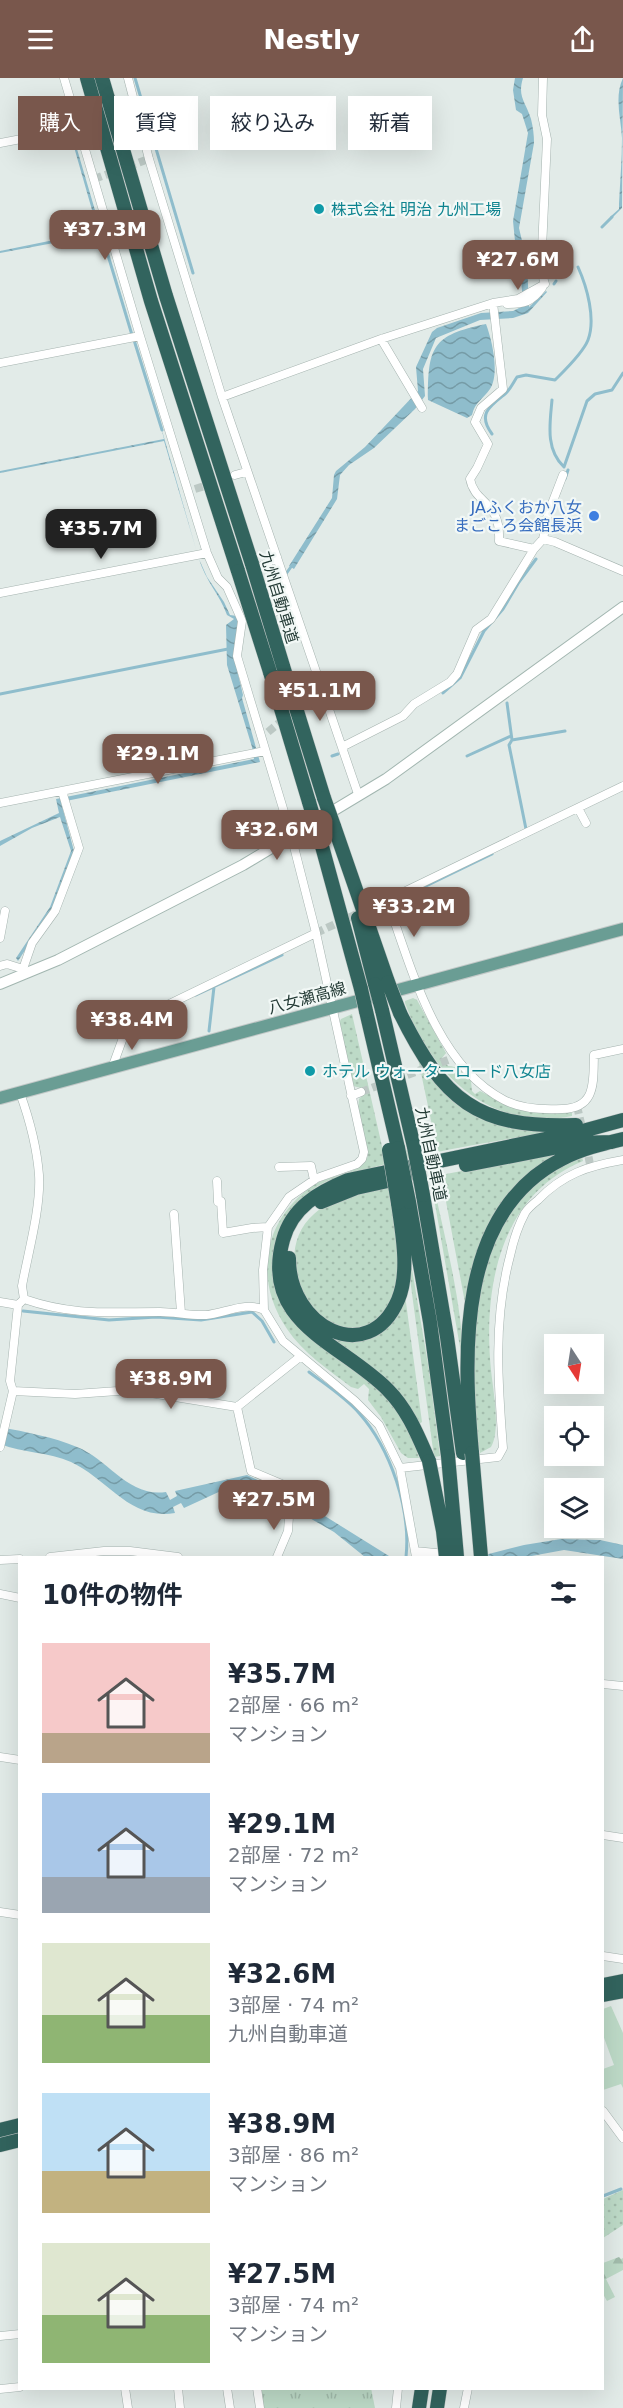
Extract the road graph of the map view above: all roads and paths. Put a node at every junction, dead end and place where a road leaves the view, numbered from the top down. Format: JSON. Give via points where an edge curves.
{"nodes":[{"id":1,"x":64,"y":78,"type":"edge"},
{"id":2,"x":87,"y":78,"type":"edge"},
{"id":3,"x":102,"y":78,"type":"edge"},
{"id":4,"x":128,"y":78,"type":"edge"},
{"id":5,"x":543,"y":78,"type":"edge"},
{"id":6,"x":69,"y":96,"type":"edge"},
{"id":7,"x":18,"y":139,"type":"edge"},
{"id":8,"x":0,"y":142,"type":"edge"},
{"id":9,"x":85,"y":150,"type":"edge"},
{"id":10,"x":494,"y":307,"type":"junction"},
{"id":11,"x":140,"y":336,"type":"junction"},
{"id":12,"x":381,"y":339,"type":"junction"},
{"id":13,"x":0,"y":363,"type":"edge"},
{"id":14,"x":222,"y":397,"type":"junction"},
{"id":15,"x":421,"y":406,"type":"dead end"},
{"id":16,"x":246,"y":472,"type":"junction"},
{"id":17,"x":235,"y":475,"type":"dead end"},
{"id":18,"x":563,"y":475,"type":"dead end"},
{"id":19,"x":543,"y":539,"type":"junction"},
{"id":20,"x":535,"y":549,"type":"junction"},
{"id":21,"x":207,"y":553,"type":"junction"},
{"id":22,"x":570,"y":553,"type":"dead end"},
{"id":23,"x":277,"y":557,"type":"junction"},
{"id":24,"x":623,"y":571,"type":"edge"},
{"id":25,"x":227,"y":587,"type":"junction"},
{"id":26,"x":0,"y":593,"type":"edge"},
{"id":27,"x":292,"y":603,"type":"junction"},
{"id":28,"x":623,"y":607,"type":"edge"},
{"id":29,"x":242,"y":630,"type":"junction"},
{"id":30,"x":323,"y":690,"type":"junction"},
{"id":31,"x":312,"y":696,"type":"tunnel mouth"},
{"id":32,"x":342,"y":747,"type":"junction"},
{"id":33,"x":265,"y":751,"type":"junction"},
{"id":34,"x":623,"y":786,"type":"edge"},
{"id":35,"x":62,"y":792,"type":"junction"},
{"id":36,"x":358,"y":794,"type":"junction"},
{"id":37,"x":0,"y":803,"type":"edge"},
{"id":38,"x":578,"y":808,"type":"junction"},
{"id":39,"x":586,"y":823,"type":"dead end"},
{"id":40,"x":291,"y":836,"type":"junction"},
{"id":41,"x":5,"y":911,"type":"dead end"},
{"id":42,"x":623,"y":929,"type":"edge"},
{"id":43,"x":316,"y":933,"type":"junction"},
{"id":44,"x":0,"y":938,"type":"edge"},
{"id":45,"x":0,"y":966,"type":"edge"},
{"id":46,"x":24,"y":971,"type":"junction"},
{"id":47,"x":382,"y":983,"type":"junction"},
{"id":48,"x":0,"y":984,"type":"edge"},
{"id":49,"x":417,"y":985,"type":"junction"},
{"id":50,"x":331,"y":1008,"type":"junction"},
{"id":51,"x":623,"y":1049,"type":"edge"},
{"id":52,"x":112,"y":1068,"type":"junction"},
{"id":53,"x":361,"y":1092,"type":"tunnel mouth"},
{"id":54,"x":20,"y":1093,"type":"junction"},
{"id":55,"x":351,"y":1096,"type":"junction"},
{"id":56,"x":0,"y":1098,"type":"edge"},
{"id":57,"x":623,"y":1120,"type":"edge"},
{"id":58,"x":609,"y":1124,"type":"junction"},
{"id":59,"x":617,"y":1141,"type":"edge"},
{"id":60,"x":623,"y":1160,"type":"edge"},
{"id":61,"x":279,"y":1167,"type":"dead end"},
{"id":62,"x":314,"y":1180,"type":"junction"},
{"id":63,"x":217,"y":1181,"type":"dead end"},
{"id":64,"x":403,"y":1202,"type":"junction"},
{"id":65,"x":174,"y":1214,"type":"dead end"},
{"id":66,"x":268,"y":1227,"type":"junction"},
{"id":67,"x":0,"y":1302,"type":"edge"},
{"id":68,"x":21,"y":1302,"type":"junction"},
{"id":69,"x":264,"y":1310,"type":"junction"},
{"id":70,"x":181,"y":1313,"type":"junction"},
{"id":71,"x":301,"y":1356,"type":"junction"},
{"id":72,"x":0,"y":1379,"type":"edge"},
{"id":73,"x":10,"y":1381,"type":"junction"},
{"id":74,"x":13,"y":1391,"type":"junction"},
{"id":75,"x":237,"y":1407,"type":"junction"},
{"id":76,"x":0,"y":1447,"type":"edge"},
{"id":77,"x":468,"y":1453,"type":"junction"},
{"id":78,"x":400,"y":1468,"type":"junction"},
{"id":79,"x":415,"y":1555,"type":"edge"},
{"id":80,"x":75,"y":1556,"type":"edge"},
{"id":81,"x":170,"y":1556,"type":"edge"},
{"id":82,"x":276,"y":1556,"type":"edge"},
{"id":83,"x":446,"y":1556,"type":"edge"},
{"id":84,"x":464,"y":1556,"type":"edge"},
{"id":85,"x":481,"y":1556,"type":"edge"},
{"id":86,"x":18,"y":1559,"type":"edge"},
{"id":87,"x":0,"y":1560,"type":"edge"},
{"id":88,"x":0,"y":1594,"type":"edge"},
{"id":89,"x":18,"y":1598,"type":"edge"},
{"id":90,"x":604,"y":1684,"type":"edge"},
{"id":91,"x":623,"y":1686,"type":"edge"},
{"id":92,"x":0,"y":1757,"type":"edge"},
{"id":93,"x":18,"y":1760,"type":"edge"},
{"id":94,"x":604,"y":1835,"type":"edge"},
{"id":95,"x":623,"y":1838,"type":"edge"},
{"id":96,"x":0,"y":1912,"type":"edge"},
{"id":97,"x":18,"y":1915,"type":"edge"},
{"id":98,"x":604,"y":1956,"type":"edge"},
{"id":99,"x":623,"y":1959,"type":"edge"},
{"id":100,"x":623,"y":1980,"type":"edge"},
{"id":101,"x":604,"y":1985,"type":"edge"},
{"id":102,"x":623,"y":1991,"type":"edge"},
{"id":103,"x":604,"y":1995,"type":"edge"},
{"id":104,"x":604,"y":2112,"type":"edge"},
{"id":105,"x":18,"y":2126,"type":"edge"},
{"id":106,"x":620,"y":2128,"type":"edge"},
{"id":107,"x":0,"y":2130,"type":"edge"},
{"id":108,"x":623,"y":2138,"type":"edge"},
{"id":109,"x":18,"y":2140,"type":"edge"},
{"id":110,"x":0,"y":2145,"type":"edge"},
{"id":111,"x":18,"y":2334,"type":"edge"},
{"id":112,"x":0,"y":2336,"type":"edge"},
{"id":113,"x":18,"y":2387,"type":"edge"},
{"id":114,"x":0,"y":2388,"type":"edge"},
{"id":115,"x":125,"y":2390,"type":"edge"},
{"id":116,"x":178,"y":2390,"type":"edge"},
{"id":117,"x":227,"y":2390,"type":"edge"},
{"id":118,"x":257,"y":2390,"type":"edge"},
{"id":119,"x":398,"y":2390,"type":"edge"},
{"id":120,"x":422,"y":2390,"type":"edge"},
{"id":121,"x":440,"y":2390,"type":"edge"},
{"id":122,"x":468,"y":2390,"type":"edge"},
{"id":123,"x":128,"y":2408,"type":"edge"},
{"id":124,"x":180,"y":2408,"type":"edge"},
{"id":125,"x":230,"y":2408,"type":"edge"},
{"id":126,"x":260,"y":2408,"type":"edge"},
{"id":127,"x":396,"y":2408,"type":"edge"},
{"id":128,"x":418,"y":2408,"type":"edge"},
{"id":129,"x":437,"y":2408,"type":"edge"},
{"id":130,"x":464,"y":2408,"type":"edge"}],
"edges":[{"from":1,"to":6,"type":"street"},
{"from":2,"to":64,"type":"highway","name":"九州自動車道","bridge":true,"via":[[151,301],[320,839],[347,938]]},
{"from":3,"to":47,"type":"highway","name":"九州自動車道","bridge":true},
{"from":4,"to":14,"type":"street"},
{"from":5,"to":10,"type":"street","via":[[542,115],[547,139],[541,271],[545,284]]},
{"from":7,"to":8,"type":"street"},
{"from":9,"to":11,"type":"street"},
{"from":10,"to":12,"type":"street"},
{"from":10,"to":20,"type":"street","via":[[503,389],[481,408],[475,422],[488,444],[470,479],[472,488],[500,524],[499,542]]},
{"from":11,"to":13,"type":"street"},
{"from":11,"to":21,"type":"street","via":[[192,490]]},
{"from":12,"to":14,"type":"street"},
{"from":12,"to":15,"type":"street"},
{"from":14,"to":16,"type":"street"},
{"from":16,"to":17,"type":"street"},
{"from":16,"to":23,"type":"street"},
{"from":18,"to":19,"type":"street"},
{"from":19,"to":20,"type":"street"},
{"from":19,"to":24,"type":"street"},
{"from":20,"to":22,"type":"street","via":[[550,544]]},
{"from":20,"to":32,"type":"street","via":[[491,619],[476,630],[450,682],[414,704],[403,716]]},
{"from":21,"to":25,"type":"street","via":[[218,578]]},
{"from":21,"to":26,"type":"street"},
{"from":23,"to":25,"type":"street"},
{"from":23,"to":27,"type":"street"},
{"from":25,"to":29,"type":"street"},
{"from":27,"to":29,"type":"street"},
{"from":27,"to":30,"type":"street"},
{"from":28,"to":36,"type":"street","via":[[436,744]]},
{"from":29,"to":33,"type":"street","via":[[237,656],[264,734]]},
{"from":30,"to":31,"type":"street"},
{"from":30,"to":32,"type":"street"},
{"from":32,"to":36,"type":"street"},
{"from":33,"to":35,"type":"street"},
{"from":33,"to":40,"type":"street"},
{"from":34,"to":38,"type":"street"},
{"from":35,"to":37,"type":"street"},
{"from":35,"to":46,"type":"street","via":[[79,848],[55,912],[32,943]]},
{"from":36,"to":40,"type":"street"},
{"from":38,"to":39,"type":"street"},
{"from":38,"to":49,"type":"street","via":[[387,900]]},
{"from":40,"to":43,"type":"street"},
{"from":40,"to":46,"type":"street","via":[[146,917],[58,960]]},
{"from":41,"to":44,"type":"street"},
{"from":42,"to":49,"type":"main road","name":"八女瀬高線"},
{"from":43,"to":50,"type":"street"},
{"from":43,"to":52,"type":"street","via":[[128,1024]]},
{"from":45,"to":46,"type":"street","via":[[7,964]]},
{"from":46,"to":48,"type":"street"},
{"from":47,"to":58,"type":"highway","bridge":true,"via":[[436,1075],[478,1111],[533,1126]]},
{"from":47,"to":77,"type":"highway","name":"九州自動車道","bridge":true,"via":[[382,1010],[414,1147]]},
{"from":49,"to":50,"type":"main road","name":"八女瀬高線"},
{"from":49,"to":51,"type":"street","via":[[452,1059],[484,1088],[521,1107],[565,1109],[580,1105],[593,1089],[594,1055]]},
{"from":50,"to":52,"type":"main road","name":"八女瀬高線"},
{"from":50,"to":55,"type":"street"},
{"from":52,"to":54,"type":"main road","name":"八女瀬高線"},
{"from":53,"to":55,"type":"street"},
{"from":54,"to":56,"type":"main road","name":"八女瀬高線"},
{"from":54,"to":68,"type":"street","via":[[39,1176]]},
{"from":55,"to":62,"type":"street","via":[[363,1159]]},
{"from":57,"to":58,"type":"highway"},
{"from":58,"to":83,"type":"highway","bridge":true,"via":[[348,1180],[314,1196],[293,1218],[285,1234],[279,1263],[289,1305],[310,1330],[388,1390],[414,1427],[429,1461]]},
{"from":59,"to":64,"type":"highway","via":[[579,1143],[356,1188],[329,1197],[306,1216],[293,1236],[289,1253],[293,1289],[314,1321],[339,1334],[367,1332],[388,1315],[399,1299],[404,1267]]},
{"from":59,"to":77,"type":"highway","via":[[578,1151],[525,1185],[508,1205],[488,1242],[478,1275],[468,1340]]},
{"from":60,"to":78,"type":"street","via":[[563,1177],[526,1212],[505,1274],[498,1330],[502,1448],[498,1457]]},
{"from":61,"to":62,"type":"street","via":[[311,1166]]},
{"from":62,"to":66,"type":"street","via":[[289,1197]]},
{"from":63,"to":66,"type":"street","via":[[223,1233]]},
{"from":64,"to":84,"type":"highway","name":"九州自動車道","bridge":true,"via":[[430,1322]]},
{"from":65,"to":70,"type":"street"},
{"from":66,"to":69,"type":"street"},
{"from":67,"to":68,"type":"street"},
{"from":68,"to":70,"type":"street","via":[[89,1312]]},
{"from":68,"to":73,"type":"street"},
{"from":69,"to":70,"type":"street","via":[[256,1305],[206,1315]]},
{"from":69,"to":71,"type":"street","via":[[283,1341]]},
{"from":71,"to":75,"type":"street"},
{"from":71,"to":78,"type":"street","via":[[379,1425]]},
{"from":72,"to":73,"type":"street"},
{"from":73,"to":74,"type":"street"},
{"from":74,"to":75,"type":"street","via":[[75,1394],[132,1390]]},
{"from":74,"to":76,"type":"street"},
{"from":75,"to":82,"type":"street","via":[[251,1471],[291,1488],[288,1531]]},
{"from":77,"to":84,"type":"highway","name":"九州自動車道"},
{"from":77,"to":85,"type":"highway","bridge":true},
{"from":78,"to":79,"type":"street"},
{"from":79,"to":84,"type":"street"},
{"from":80,"to":81,"type":"street","via":[[130,1551]]},
{"from":86,"to":87,"type":"street"},
{"from":88,"to":89,"type":"street"},
{"from":90,"to":91,"type":"street"},
{"from":92,"to":93,"type":"street"},
{"from":94,"to":95,"type":"street"},
{"from":96,"to":97,"type":"street"},
{"from":98,"to":99,"type":"street"},
{"from":100,"to":101,"type":"highway"},
{"from":102,"to":103,"type":"highway"},
{"from":104,"to":106,"type":"street"},
{"from":105,"to":107,"type":"highway"},
{"from":106,"to":108,"type":"street"},
{"from":109,"to":110,"type":"highway"},
{"from":111,"to":112,"type":"street"},
{"from":113,"to":114,"type":"street"},
{"from":115,"to":123,"type":"street"},
{"from":116,"to":124,"type":"street"},
{"from":117,"to":125,"type":"street"},
{"from":118,"to":126,"type":"street"},
{"from":119,"to":127,"type":"street"},
{"from":120,"to":128,"type":"highway"},
{"from":121,"to":129,"type":"highway"},
{"from":122,"to":130,"type":"street"}]}
